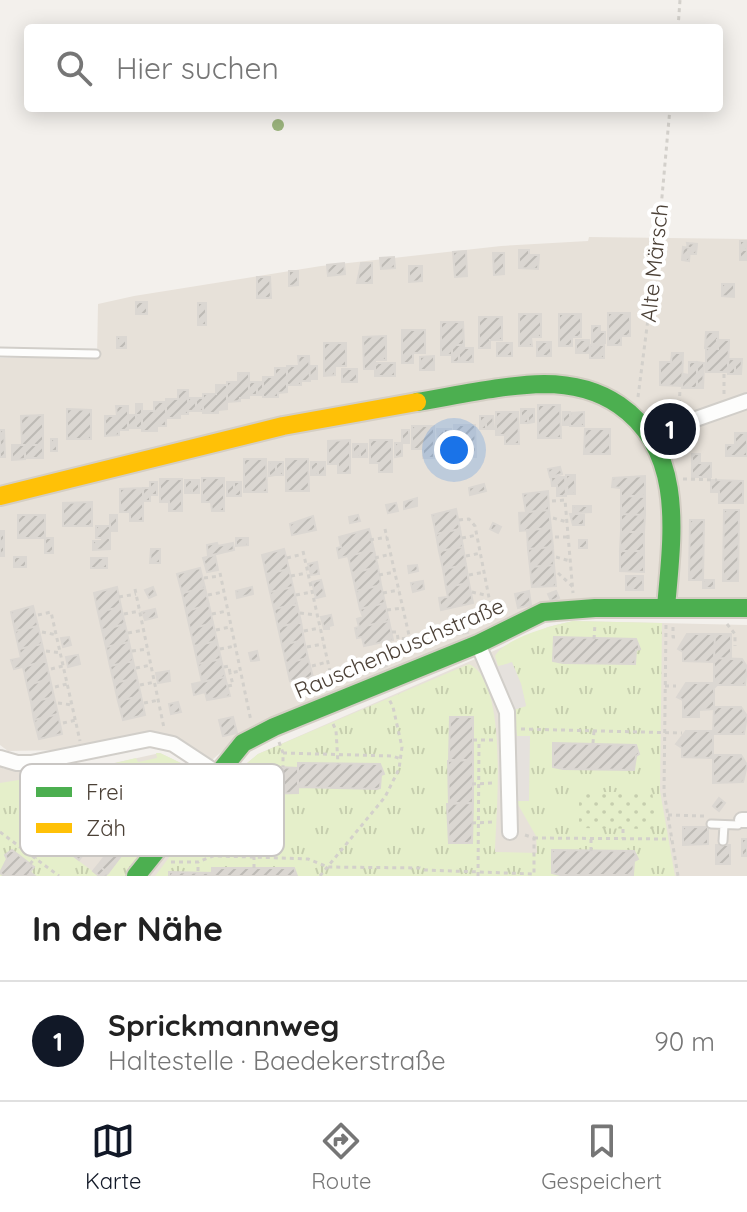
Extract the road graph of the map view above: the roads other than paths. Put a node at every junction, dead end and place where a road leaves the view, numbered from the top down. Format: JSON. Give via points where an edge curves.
{"nodes":[{"id":1,"x":0,"y":352,"type":"edge"},
{"id":2,"x":96,"y":354,"type":"dead end"},
{"id":3,"x":747,"y":401,"type":"edge"},
{"id":4,"x":654,"y":437,"type":"junction"},
{"id":5,"x":0,"y":496,"type":"edge"},
{"id":6,"x":666,"y":607,"type":"junction"},
{"id":7,"x":747,"y":608,"type":"edge"},
{"id":8,"x":478,"y":644,"type":"junction"},
{"id":9,"x":0,"y":758,"type":"edge"},
{"id":10,"x":204,"y":764,"type":"edge"},
{"id":11,"x":225,"y":764,"type":"edge"},
{"id":12,"x":745,"y":820,"type":"edge"},
{"id":13,"x":711,"y":824,"type":"dead end"},
{"id":14,"x":724,"y":825,"type":"junction"},
{"id":15,"x":510,"y":826,"type":"road end"},
{"id":16,"x":723,"y":841,"type":"dead end"}],
"edges":[{"from":1,"to":2,"type":"lane"},
{"from":3,"to":4,"type":"street"},
{"from":4,"to":5,"type":"street","via":[[615,401],[592,390],[547,382],[283,426]]},
{"from":4,"to":6,"type":"street","via":[[667,478]]},
{"from":6,"to":7,"type":"street","name":"Rauschenbuschstraße"},
{"from":6,"to":8,"type":"street","name":"Rauschenbuschstraße","via":[[543,612]]},
{"from":8,"to":11,"type":"street","name":"Rauschenbuschstraße","via":[[274,727],[243,743]]},
{"from":8,"to":15,"type":"street","via":[[503,698],[510,734]]},
{"from":9,"to":10,"type":"street","via":[[31,763],[139,740],[163,740]]},
{"from":12,"to":14,"type":"lane"},
{"from":13,"to":14,"type":"lane"},
{"from":14,"to":16,"type":"lane"}]}
